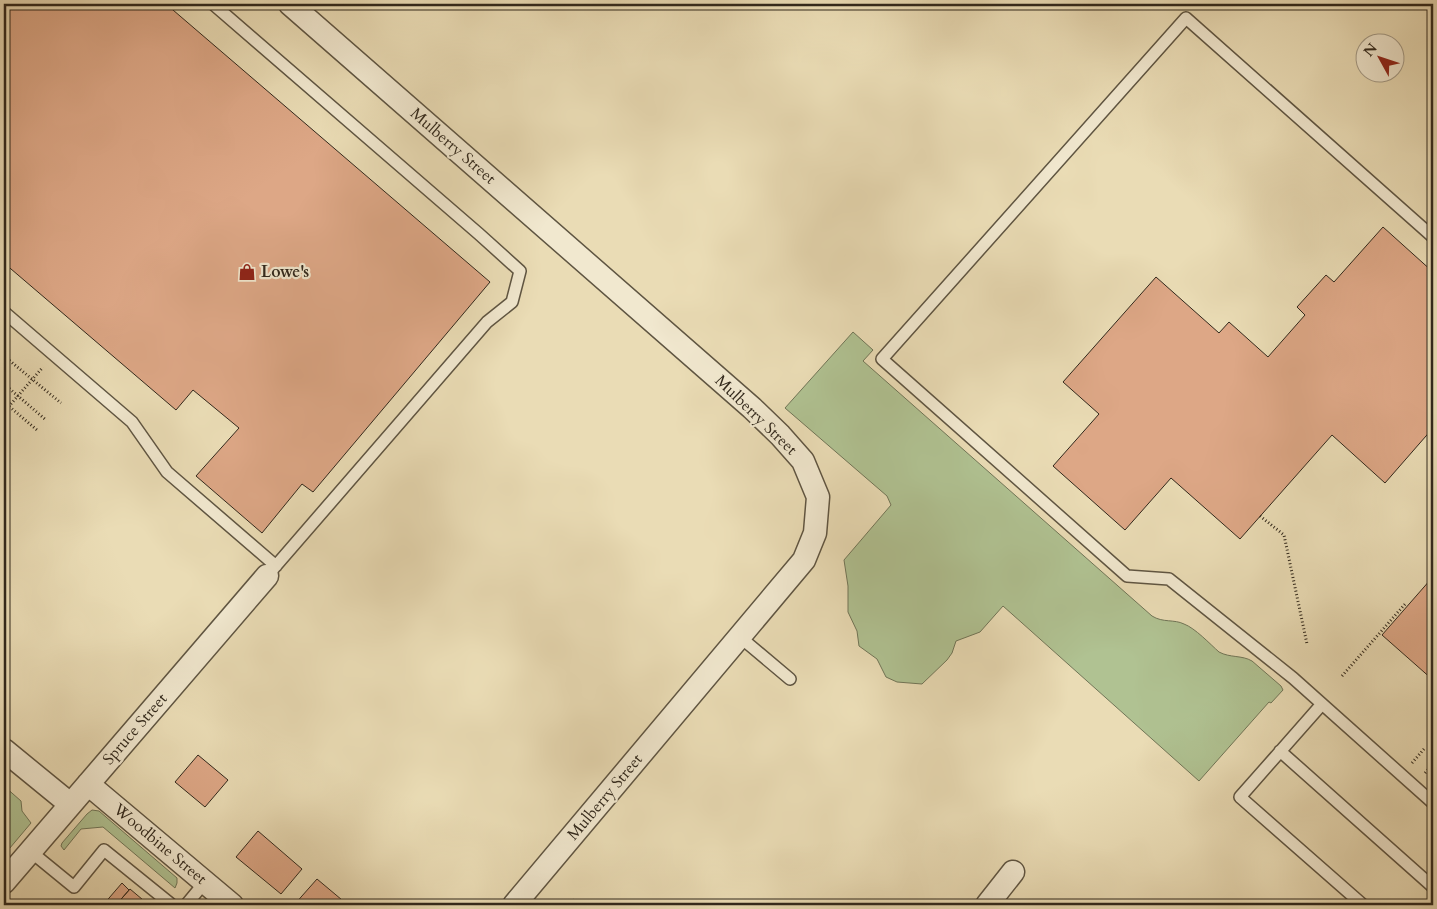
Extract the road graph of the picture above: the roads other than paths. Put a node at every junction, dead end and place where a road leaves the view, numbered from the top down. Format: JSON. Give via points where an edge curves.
{"nodes":[{"id":1,"x":213,"y":4,"type":"edge"},
{"id":2,"x":290,"y":4,"type":"edge"},
{"id":3,"x":1433,"y":237,"type":"edge"},
{"id":4,"x":4,"y":312,"type":"edge"},
{"id":5,"x":272,"y":571,"type":"junction"},
{"id":6,"x":740,"y":637,"type":"junction"},
{"id":7,"x":790,"y":679,"type":"dead end"},
{"id":8,"x":1322,"y":704,"type":"junction"},
{"id":9,"x":4,"y":750,"type":"edge"},
{"id":10,"x":1280,"y":751,"type":"junction"},
{"id":11,"x":88,"y":784,"type":"junction"},
{"id":12,"x":1433,"y":803,"type":"edge"},
{"id":13,"x":70,"y":804,"type":"junction"},
{"id":14,"x":30,"y":851,"type":"junction"},
{"id":15,"x":1013,"y":872,"type":"dead end"},
{"id":16,"x":4,"y":882,"type":"edge"},
{"id":17,"x":205,"y":882,"type":"junction"},
{"id":18,"x":1433,"y":887,"type":"edge"},
{"id":19,"x":172,"y":905,"type":"edge"},
{"id":20,"x":186,"y":905,"type":"edge"},
{"id":21,"x":232,"y":905,"type":"edge"},
{"id":22,"x":514,"y":905,"type":"edge"},
{"id":23,"x":987,"y":905,"type":"edge"},
{"id":24,"x":1363,"y":905,"type":"edge"}],
"edges":[{"from":1,"to":5,"type":"lane","via":[[520,271],[512,302],[487,322]]},
{"from":2,"to":6,"type":"street","name":"Mulberry Street","via":[[752,408],[803,461],[818,497],[815,533],[804,560]]},
{"from":3,"to":8,"type":"lane","via":[[1186,18],[882,359],[1127,576],[1169,579]]},
{"from":4,"to":5,"type":"lane","via":[[132,422],[167,472]]},
{"from":5,"to":11,"type":"street","name":"Spruce Street"},
{"from":6,"to":7,"type":"lane"},
{"from":6,"to":22,"type":"street","name":"Mulberry Street"},
{"from":8,"to":10,"type":"lane"},
{"from":8,"to":12,"type":"lane"},
{"from":9,"to":13,"type":"street"},
{"from":10,"to":18,"type":"lane"},
{"from":10,"to":24,"type":"lane","via":[[1240,797]]},
{"from":11,"to":13,"type":"street","name":"Spruce Street"},
{"from":11,"to":17,"type":"street","name":"Woodbine Street"},
{"from":13,"to":14,"type":"street","name":"Spruce Street"},
{"from":14,"to":16,"type":"street","name":"Spruce Street"},
{"from":14,"to":19,"type":"lane","via":[[74,887],[104,850]]},
{"from":15,"to":23,"type":"street"},
{"from":17,"to":20,"type":"lane"},
{"from":17,"to":21,"type":"street","name":"Woodbine Street"}]}
